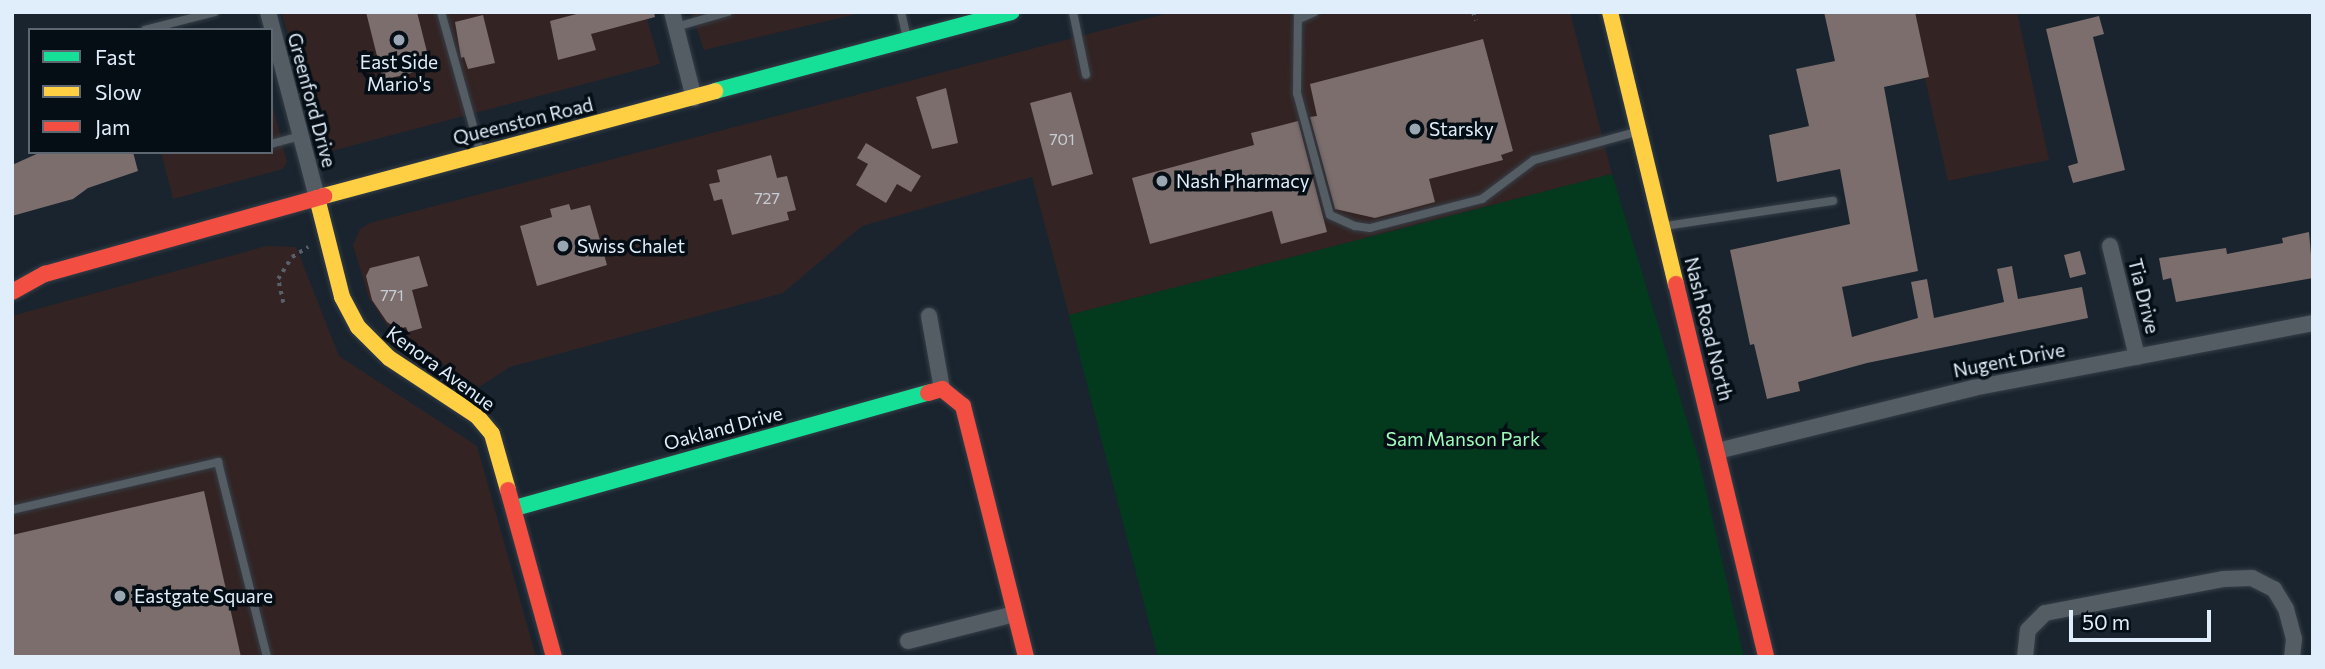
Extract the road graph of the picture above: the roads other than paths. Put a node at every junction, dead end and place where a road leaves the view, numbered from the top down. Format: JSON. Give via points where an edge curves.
{"nodes":[{"id":1,"x":215,"y":12,"type":"edge"},
{"id":2,"x":441,"y":12,"type":"edge"},
{"id":3,"x":728,"y":12,"type":"edge"},
{"id":4,"x":901,"y":12,"type":"edge"},
{"id":5,"x":1012,"y":12,"type":"edge"},
{"id":6,"x":1073,"y":12,"type":"edge"},
{"id":7,"x":1611,"y":12,"type":"edge"},
{"id":8,"x":1315,"y":13,"type":"edge"},
{"id":9,"x":1298,"y":15,"type":"edge"},
{"id":10,"x":974,"y":17,"type":"edge"},
{"id":11,"x":674,"y":19,"type":"edge"},
{"id":12,"x":153,"y":28,"type":"edge"},
{"id":13,"x":273,"y":31,"type":"edge"},
{"id":14,"x":908,"y":40,"type":"junction"},
{"id":15,"x":1086,"y":75,"type":"dead end"},
{"id":16,"x":694,"y":98,"type":"junction"},
{"id":17,"x":1639,"y":131,"type":"junction"},
{"id":18,"x":300,"y":136,"type":"junction"},
{"id":19,"x":273,"y":143,"type":"edge"},
{"id":20,"x":481,"y":154,"type":"junction"},
{"id":21,"x":317,"y":198,"type":"junction"},
{"id":22,"x":1833,"y":201,"type":"dead end"},
{"id":23,"x":1662,"y":226,"type":"junction"},
{"id":24,"x":2110,"y":246,"type":"dead end"},
{"id":25,"x":12,"y":273,"type":"edge"},
{"id":26,"x":45,"y":274,"type":"junction"},
{"id":27,"x":12,"y":292,"type":"edge"},
{"id":28,"x":929,"y":316,"type":"dead end"},
{"id":29,"x":2313,"y":323,"type":"edge"},
{"id":30,"x":2137,"y":356,"type":"junction"},
{"id":31,"x":942,"y":390,"type":"junction"},
{"id":32,"x":1717,"y":451,"type":"junction"},
{"id":33,"x":515,"y":508,"type":"junction"},
{"id":34,"x":12,"y":510,"type":"edge"},
{"id":35,"x":1015,"y":614,"type":"junction"},
{"id":36,"x":908,"y":641,"type":"dead end"},
{"id":37,"x":267,"y":657,"type":"edge"},
{"id":38,"x":554,"y":657,"type":"edge"},
{"id":39,"x":1026,"y":657,"type":"edge"},
{"id":40,"x":1766,"y":657,"type":"edge"},
{"id":41,"x":2025,"y":657,"type":"edge"},
{"id":42,"x":2292,"y":657,"type":"edge"}],
"edges":[{"from":1,"to":12,"type":"lane"},
{"from":2,"to":20,"type":"lane"},
{"from":3,"to":11,"type":"lane"},
{"from":4,"to":14,"type":"lane"},
{"from":5,"to":10,"type":"main road","name":"Queenston Road"},
{"from":6,"to":15,"type":"lane"},
{"from":7,"to":17,"type":"main road","name":"Nash Road North"},
{"from":8,"to":9,"type":"lane"},
{"from":9,"to":17,"type":"lane","via":[[1300,105],[1330,215],[1355,226],[1370,228],[1482,199],[1534,160]]},
{"from":10,"to":14,"type":"main road","name":"Queenston Road"},
{"from":11,"to":16,"type":"street"},
{"from":13,"to":18,"type":"street","name":"Greenford Drive"},
{"from":14,"to":16,"type":"main road","name":"Queenston Road"},
{"from":16,"to":20,"type":"main road","name":"Queenston Road"},
{"from":17,"to":23,"type":"main road","name":"Nash Road North"},
{"from":18,"to":19,"type":"lane"},
{"from":18,"to":21,"type":"street","name":"Greenford Drive"},
{"from":20,"to":21,"type":"main road","name":"Queenston Road"},
{"from":21,"to":26,"type":"main road","name":"Queenston Road"},
{"from":21,"to":33,"type":"main road","name":"Kenora Avenue","via":[[342,297],[358,327],[389,358],[477,416],[500,451]]},
{"from":22,"to":23,"type":"lane"},
{"from":23,"to":32,"type":"main road","name":"Nash Road North"},
{"from":24,"to":30,"type":"street","name":"Tia Drive"},
{"from":25,"to":26,"type":"main road","name":"Queenston Road"},
{"from":26,"to":27,"type":"main road","name":"Queenston Road"},
{"from":28,"to":31,"type":"street"},
{"from":29,"to":30,"type":"street","name":"Nugent Drive"},
{"from":30,"to":32,"type":"street","name":"Nugent Drive","via":[[1973,388]]},
{"from":31,"to":33,"type":"main road","name":"Oakland Drive"},
{"from":31,"to":35,"type":"main road","via":[[962,407]]},
{"from":32,"to":40,"type":"main road","name":"Nash Road North"},
{"from":33,"to":38,"type":"main road","name":"Kenora Avenue"},
{"from":34,"to":37,"type":"lane","via":[[218,461]]},
{"from":35,"to":36,"type":"street"},
{"from":35,"to":39,"type":"main road"},
{"from":41,"to":42,"type":"street","via":[[2028,630],[2045,613],[2223,579],[2252,578],[2274,589],[2286,609],[2294,639]]}]}
